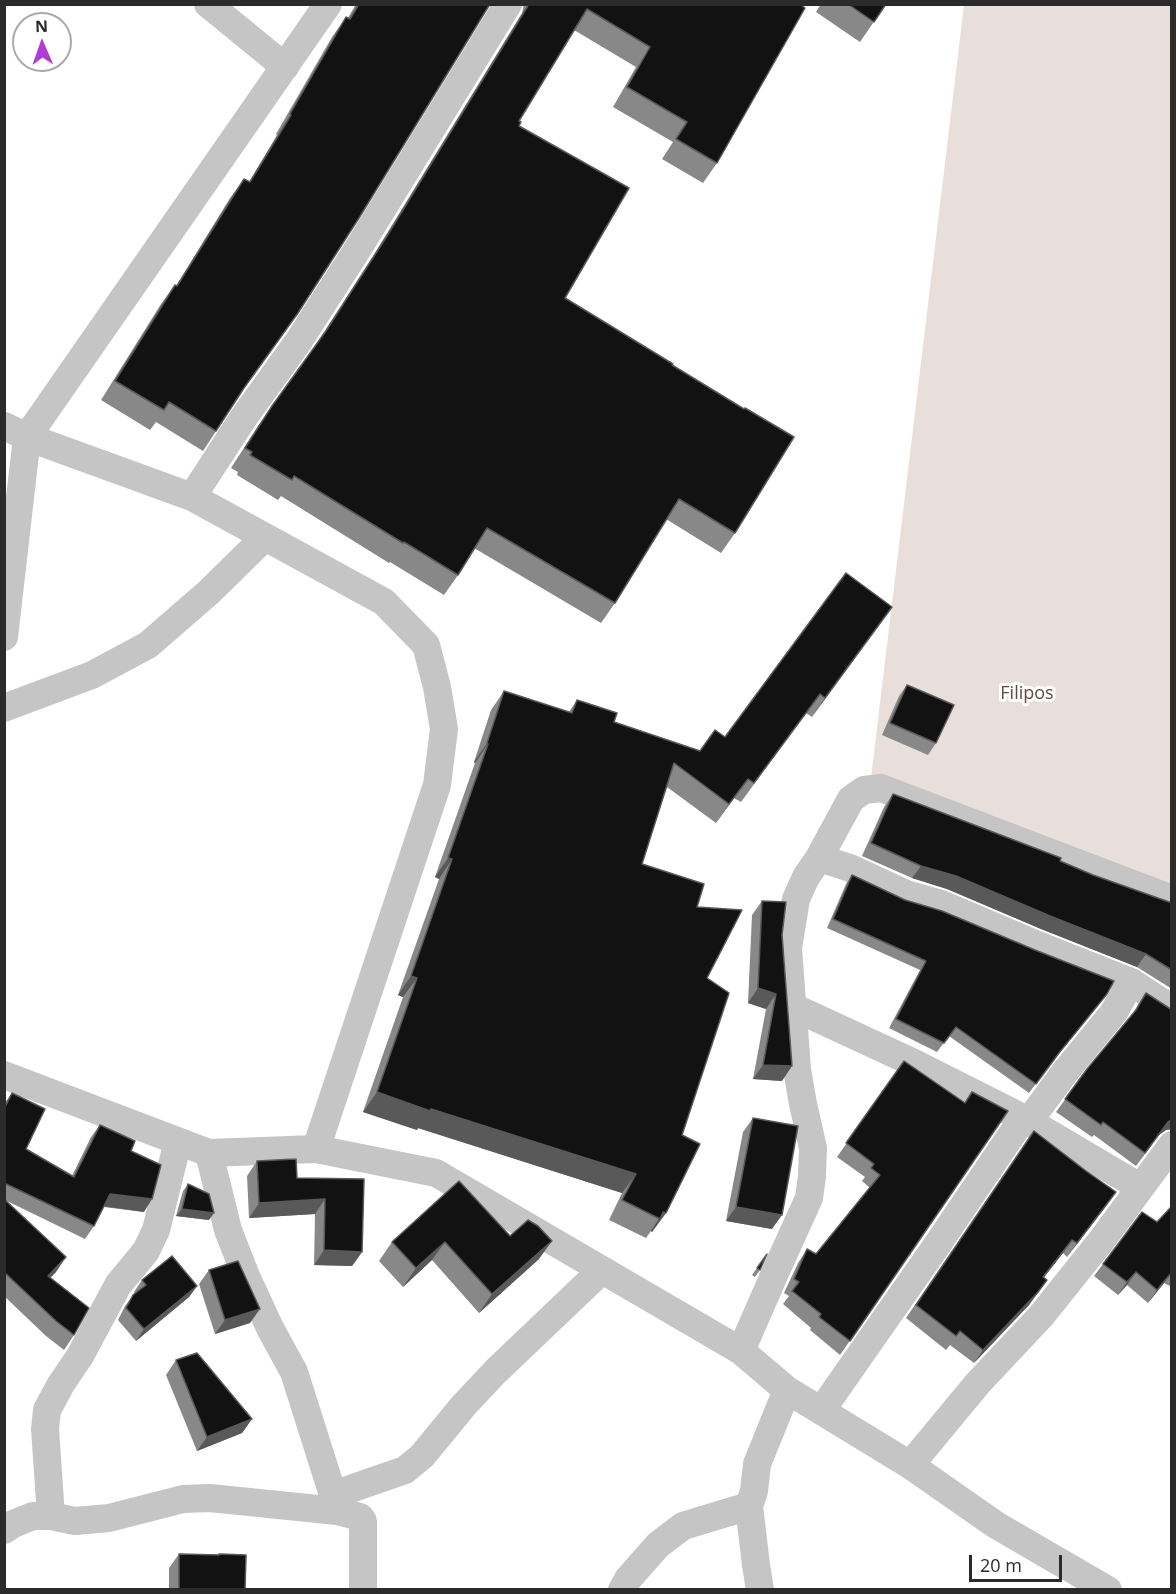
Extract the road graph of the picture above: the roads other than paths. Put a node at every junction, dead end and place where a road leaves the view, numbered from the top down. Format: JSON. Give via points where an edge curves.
{"nodes":[{"id":1,"x":208,"y":4,"type":"edge"},
{"id":2,"x":328,"y":4,"type":"edge"},
{"id":3,"x":508,"y":4,"type":"edge"},
{"id":4,"x":285,"y":67,"type":"junction"},
{"id":5,"x":16,"y":431,"type":"edge"},
{"id":6,"x":192,"y":497,"type":"junction"},
{"id":7,"x":265,"y":537,"type":"junction"},
{"id":8,"x":4,"y":637,"type":"edge"},
{"id":9,"x":4,"y":708,"type":"edge"},
{"id":10,"x":819,"y":858,"type":"junction"},
{"id":11,"x":1172,"y":899,"type":"edge"},
{"id":12,"x":1131,"y":982,"type":"junction"},
{"id":13,"x":793,"y":1007,"type":"junction"},
{"id":14,"x":1172,"y":1009,"type":"edge"},
{"id":15,"x":4,"y":1075,"type":"edge"},
{"id":16,"x":1026,"y":1120,"type":"junction"},
{"id":17,"x":178,"y":1141,"type":"junction"},
{"id":18,"x":1172,"y":1145,"type":"edge"},
{"id":19,"x":316,"y":1149,"type":"junction"},
{"id":20,"x":209,"y":1153,"type":"junction"},
{"id":21,"x":1140,"y":1187,"type":"junction"},
{"id":22,"x":602,"y":1270,"type":"junction"},
{"id":23,"x":741,"y":1351,"type":"junction"},
{"id":24,"x":787,"y":1390,"type":"junction"},
{"id":25,"x":821,"y":1411,"type":"junction"},
{"id":26,"x":910,"y":1464,"type":"junction"},
{"id":27,"x":335,"y":1503,"type":"junction"},
{"id":28,"x":750,"y":1506,"type":"junction"},
{"id":29,"x":51,"y":1516,"type":"junction"},
{"id":30,"x":4,"y":1530,"type":"edge"},
{"id":31,"x":363,"y":1590,"type":"edge"},
{"id":32,"x":622,"y":1590,"type":"edge"},
{"id":33,"x":760,"y":1590,"type":"edge"},
{"id":34,"x":1108,"y":1590,"type":"edge"}],
"edges":[{"from":1,"to":4,"type":"street"},
{"from":2,"to":4,"type":"street"},
{"from":3,"to":6,"type":"street","via":[[353,257]]},
{"from":4,"to":5,"type":"street"},
{"from":5,"to":6,"type":"street"},
{"from":5,"to":8,"type":"street"},
{"from":6,"to":7,"type":"street"},
{"from":7,"to":9,"type":"street","via":[[148,645],[92,675]]},
{"from":7,"to":19,"type":"street","via":[[384,602],[426,645],[444,729],[437,785]]},
{"from":10,"to":11,"type":"street","via":[[851,798],[864,790],[881,788]]},
{"from":10,"to":12,"type":"street"},
{"from":10,"to":13,"type":"street","via":[[796,900],[788,948]]},
{"from":12,"to":14,"type":"street"},
{"from":12,"to":16,"type":"street","via":[[1114,1011]]},
{"from":13,"to":16,"type":"street"},
{"from":13,"to":23,"type":"street","via":[[798,1069],[813,1148],[809,1198]]},
{"from":15,"to":17,"type":"street"},
{"from":16,"to":21,"type":"street"},
{"from":16,"to":25,"type":"street"},
{"from":17,"to":20,"type":"street"},
{"from":17,"to":29,"type":"street","via":[[156,1230],[146,1251],[117,1285],[47,1410]]},
{"from":18,"to":21,"type":"street"},
{"from":19,"to":20,"type":"street"},
{"from":19,"to":22,"type":"street","via":[[436,1173]]},
{"from":20,"to":27,"type":"street","via":[[228,1230],[270,1328],[294,1372]]},
{"from":21,"to":26,"type":"street","via":[[1041,1316]]},
{"from":22,"to":23,"type":"street"},
{"from":22,"to":27,"type":"street","via":[[496,1371],[422,1456],[405,1470]]},
{"from":23,"to":24,"type":"street"},
{"from":24,"to":25,"type":"street"},
{"from":24,"to":28,"type":"street","via":[[757,1464]]},
{"from":25,"to":26,"type":"street"},
{"from":26,"to":34,"type":"street","via":[[996,1525]]},
{"from":27,"to":29,"type":"street","via":[[183,1499],[109,1518],[75,1521]]},
{"from":27,"to":31,"type":"street","via":[[363,1521]]},
{"from":28,"to":32,"type":"street","via":[[683,1526],[657,1545]]},
{"from":28,"to":33,"type":"street"},
{"from":29,"to":30,"type":"street","via":[[33,1516]]}]}
